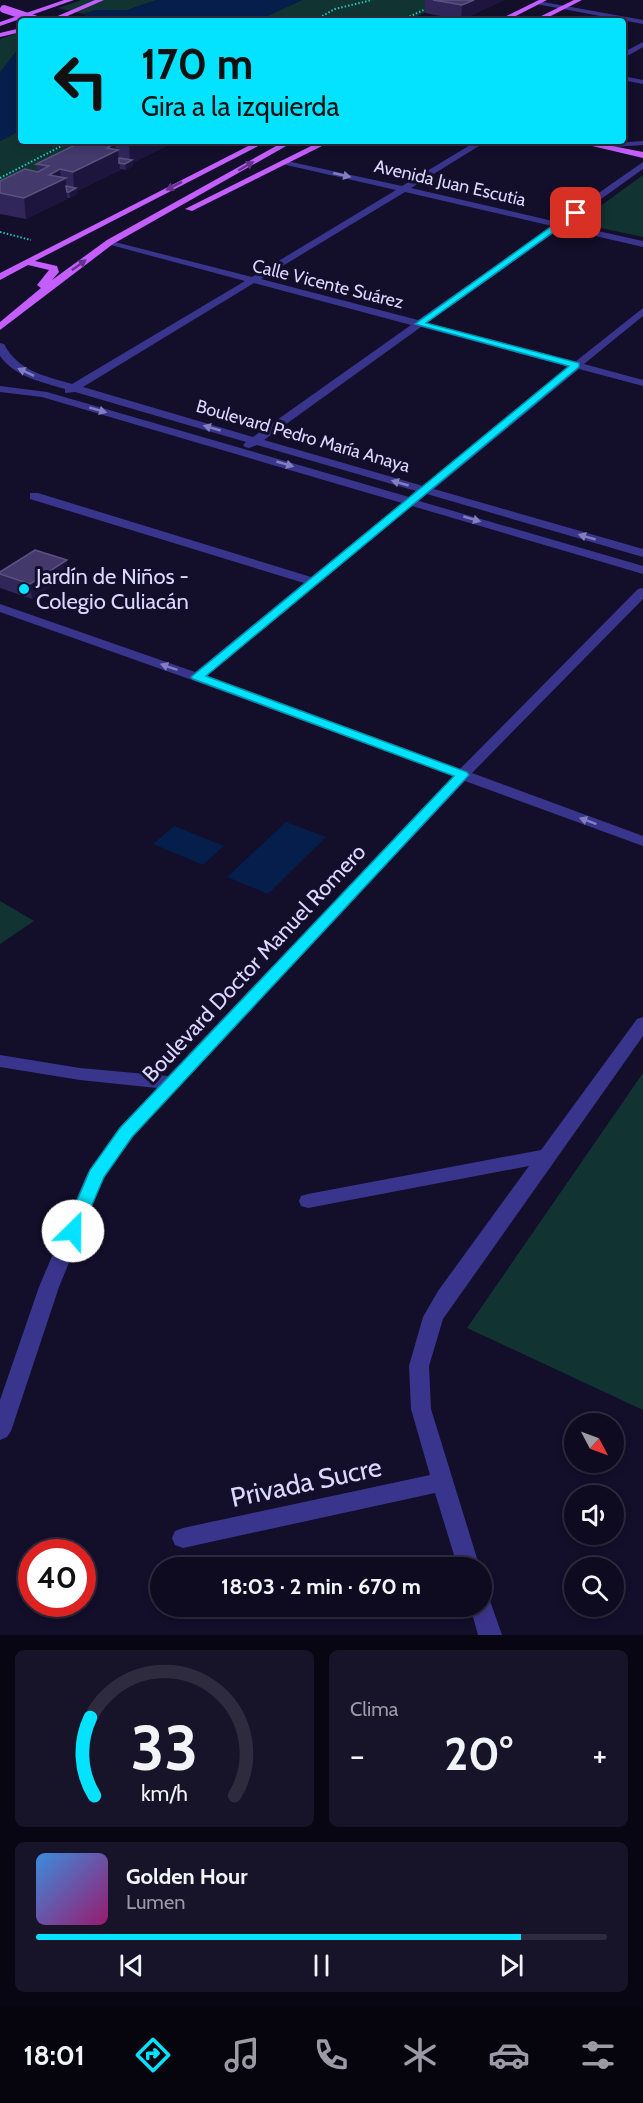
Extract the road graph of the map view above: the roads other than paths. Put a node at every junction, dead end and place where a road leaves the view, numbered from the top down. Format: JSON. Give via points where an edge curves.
{"nodes":[{"id":1,"x":49,"y":0,"type":"edge"},
{"id":2,"x":71,"y":0,"type":"edge"},
{"id":3,"x":101,"y":0,"type":"edge"},
{"id":4,"x":579,"y":0,"type":"edge"},
{"id":5,"x":541,"y":1,"type":"edge"},
{"id":6,"x":0,"y":8,"type":"edge"},
{"id":7,"x":564,"y":8,"type":"junction"},
{"id":8,"x":0,"y":16,"type":"edge"},
{"id":9,"x":31,"y":18,"type":"edge"},
{"id":10,"x":57,"y":18,"type":"edge"},
{"id":11,"x":506,"y":18,"type":"edge"},
{"id":12,"x":542,"y":18,"type":"edge"},
{"id":13,"x":620,"y":18,"type":"edge"},
{"id":14,"x":626,"y":19,"type":"edge"},
{"id":15,"x":643,"y":22,"type":"edge"},
{"id":16,"x":0,"y":24,"type":"edge"},
{"id":17,"x":18,"y":31,"type":"edge"},
{"id":18,"x":0,"y":36,"type":"edge"},
{"id":19,"x":643,"y":44,"type":"edge"},
{"id":20,"x":626,"y":55,"type":"edge"},
{"id":21,"x":626,"y":79,"type":"edge"},
{"id":22,"x":643,"y":82,"type":"edge"},
{"id":23,"x":643,"y":143,"type":"edge"},
{"id":24,"x":237,"y":144,"type":"edge"},
{"id":25,"x":258,"y":144,"type":"edge"},
{"id":26,"x":286,"y":144,"type":"edge"},
{"id":27,"x":322,"y":144,"type":"edge"},
{"id":28,"x":478,"y":144,"type":"edge"},
{"id":29,"x":590,"y":144,"type":"edge"},
{"id":30,"x":600,"y":146,"type":"junction"},
{"id":31,"x":643,"y":155,"type":"edge"},
{"id":32,"x":222,"y":162,"type":"junction"},
{"id":33,"x":285,"y":162,"type":"junction"},
{"id":34,"x":643,"y":165,"type":"edge"},
{"id":35,"x":404,"y":189,"type":"junction"},
{"id":36,"x":559,"y":224,"type":"junction"},
{"id":37,"x":125,"y":233,"type":"junction"},
{"id":38,"x":110,"y":242,"type":"junction"},
{"id":39,"x":643,"y":244,"type":"edge"},
{"id":40,"x":26,"y":262,"type":"junction"},
{"id":41,"x":0,"y":277,"type":"edge"},
{"id":42,"x":250,"y":281,"type":"junction"},
{"id":43,"x":31,"y":300,"type":"junction"},
{"id":44,"x":643,"y":311,"type":"edge"},
{"id":45,"x":419,"y":324,"type":"junction"},
{"id":46,"x":0,"y":327,"type":"edge"},
{"id":47,"x":0,"y":346,"type":"edge"},
{"id":48,"x":576,"y":365,"type":"junction"},
{"id":49,"x":643,"y":383,"type":"edge"},
{"id":50,"x":74,"y":388,"type":"junction"},
{"id":51,"x":0,"y":389,"type":"edge"},
{"id":52,"x":57,"y":398,"type":"junction"},
{"id":53,"x":255,"y":441,"type":"junction"},
{"id":54,"x":240,"y":451,"type":"junction"},
{"id":55,"x":425,"y":490,"type":"junction"},
{"id":56,"x":34,"y":496,"type":"dead end"},
{"id":57,"x":411,"y":501,"type":"junction"},
{"id":58,"x":643,"y":553,"type":"edge"},
{"id":59,"x":643,"y":570,"type":"edge"},
{"id":60,"x":313,"y":582,"type":"junction"},
{"id":61,"x":643,"y":592,"type":"edge"},
{"id":62,"x":0,"y":608,"type":"edge"},
{"id":63,"x":197,"y":677,"type":"junction"},
{"id":64,"x":462,"y":775,"type":"junction"},
{"id":65,"x":643,"y":841,"type":"edge"},
{"id":66,"x":643,"y":1023,"type":"edge"},
{"id":67,"x":0,"y":1061,"type":"edge"},
{"id":68,"x":171,"y":1083,"type":"junction"},
{"id":69,"x":546,"y":1156,"type":"junction"},
{"id":70,"x":308,"y":1200,"type":"dead end"},
{"id":71,"x":0,"y":1431,"type":"edge"},
{"id":72,"x":442,"y":1482,"type":"junction"},
{"id":73,"x":183,"y":1538,"type":"dead end"},
{"id":74,"x":466,"y":1557,"type":"edge"},
{"id":75,"x":484,"y":1617,"type":"edge"},
{"id":76,"x":489,"y":1635,"type":"edge"}],
"edges":[{"from":1,"to":8,"type":"main road"},
{"from":2,"to":16,"type":"main road"},
{"from":3,"to":10,"type":"main road"},
{"from":4,"to":7,"type":"main road"},
{"from":5,"to":7,"type":"street"},
{"from":5,"to":11,"type":"main road"},
{"from":6,"to":9,"type":"main road","bridge":true},
{"from":7,"to":12,"type":"main road"},
{"from":7,"to":13,"type":"street"},
{"from":14,"to":15,"type":"street"},
{"from":17,"to":18,"type":"main road"},
{"from":19,"to":20,"type":"street"},
{"from":21,"to":22,"type":"street"},
{"from":23,"to":30,"type":"street"},
{"from":24,"to":32,"type":"main road"},
{"from":25,"to":32,"type":"main road"},
{"from":37,"to":26,"type":"main road","one_way":true},
{"from":27,"to":33,"type":"main road"},
{"from":28,"to":35,"type":"street"},
{"from":29,"to":30,"type":"main road"},
{"from":30,"to":31,"type":"main road"},
{"from":32,"to":40,"type":"main road","one_way":true},
{"from":33,"to":35,"type":"street","name":"Avenida Juan Escutia","one_way":true},
{"from":33,"to":37,"type":"main road","via":[[156,225]]},
{"from":34,"to":36,"type":"street"},
{"from":35,"to":36,"type":"street","name":"Avenida Juan Escutia"},
{"from":35,"to":42,"type":"street"},
{"from":36,"to":39,"type":"street","name":"Avenida Juan Escutia"},
{"from":36,"to":45,"type":"street"},
{"from":37,"to":38,"type":"main road"},
{"from":38,"to":42,"type":"street","name":"Calle Vicente Suárez"},
{"from":43,"to":38,"type":"main road","one_way":true},
{"from":40,"to":41,"type":"main road"},
{"from":40,"to":43,"type":"main road","via":[[54,269]]},
{"from":42,"to":45,"type":"street","name":"Calle Vicente Suárez"},
{"from":42,"to":50,"type":"street"},
{"from":43,"to":46,"type":"main road"},
{"from":44,"to":48,"type":"street"},
{"from":45,"to":48,"type":"street","name":"Calle Vicente Suárez"},
{"from":45,"to":53,"type":"street"},
{"from":50,"to":47,"type":"street","name":"Boulevard Pedro María Anaya","one_way":true,"via":[[15,366]]},
{"from":48,"to":49,"type":"street","name":"Calle Vicente Suárez"},
{"from":48,"to":55,"type":"street"},
{"from":50,"to":52,"type":"street"},
{"from":53,"to":50,"type":"street","name":"Boulevard Pedro María Anaya","one_way":true},
{"from":51,"to":52,"type":"street","name":"Boulevard Pedro María Anaya"},
{"from":52,"to":54,"type":"street","name":"Boulevard Pedro María Anaya","one_way":true},
{"from":53,"to":54,"type":"street"},
{"from":55,"to":53,"type":"street","name":"Boulevard Pedro María Anaya","one_way":true},
{"from":54,"to":57,"type":"street","name":"Boulevard Pedro María Anaya","one_way":true},
{"from":55,"to":57,"type":"street"},
{"from":58,"to":55,"type":"street","name":"Boulevard Pedro María Anaya","one_way":true},
{"from":56,"to":60,"type":"street"},
{"from":57,"to":59,"type":"street","name":"Boulevard Pedro María Anaya","one_way":true},
{"from":57,"to":60,"type":"street"},
{"from":60,"to":63,"type":"street"},
{"from":61,"to":64,"type":"street","name":"Boulevard Doctor Manuel Romero"},
{"from":63,"to":62,"type":"street","one_way":true},
{"from":63,"to":64,"type":"street"},
{"from":65,"to":64,"type":"street","one_way":true},
{"from":64,"to":68,"type":"street","name":"Boulevard Doctor Manuel Romero"},
{"from":66,"to":69,"type":"street"},
{"from":67,"to":68,"type":"street"},
{"from":68,"to":71,"type":"street","name":"Boulevard Doctor Manuel Romero","via":[[126,1132],[96,1174],[49,1287]]},
{"from":69,"to":70,"type":"street"},
{"from":69,"to":72,"type":"street","via":[[445,1297],[426,1338],[419,1366],[421,1409]]},
{"from":72,"to":73,"type":"street","name":"Privada Sucre"},
{"from":72,"to":74,"type":"street"},
{"from":75,"to":76,"type":"street"}]}
